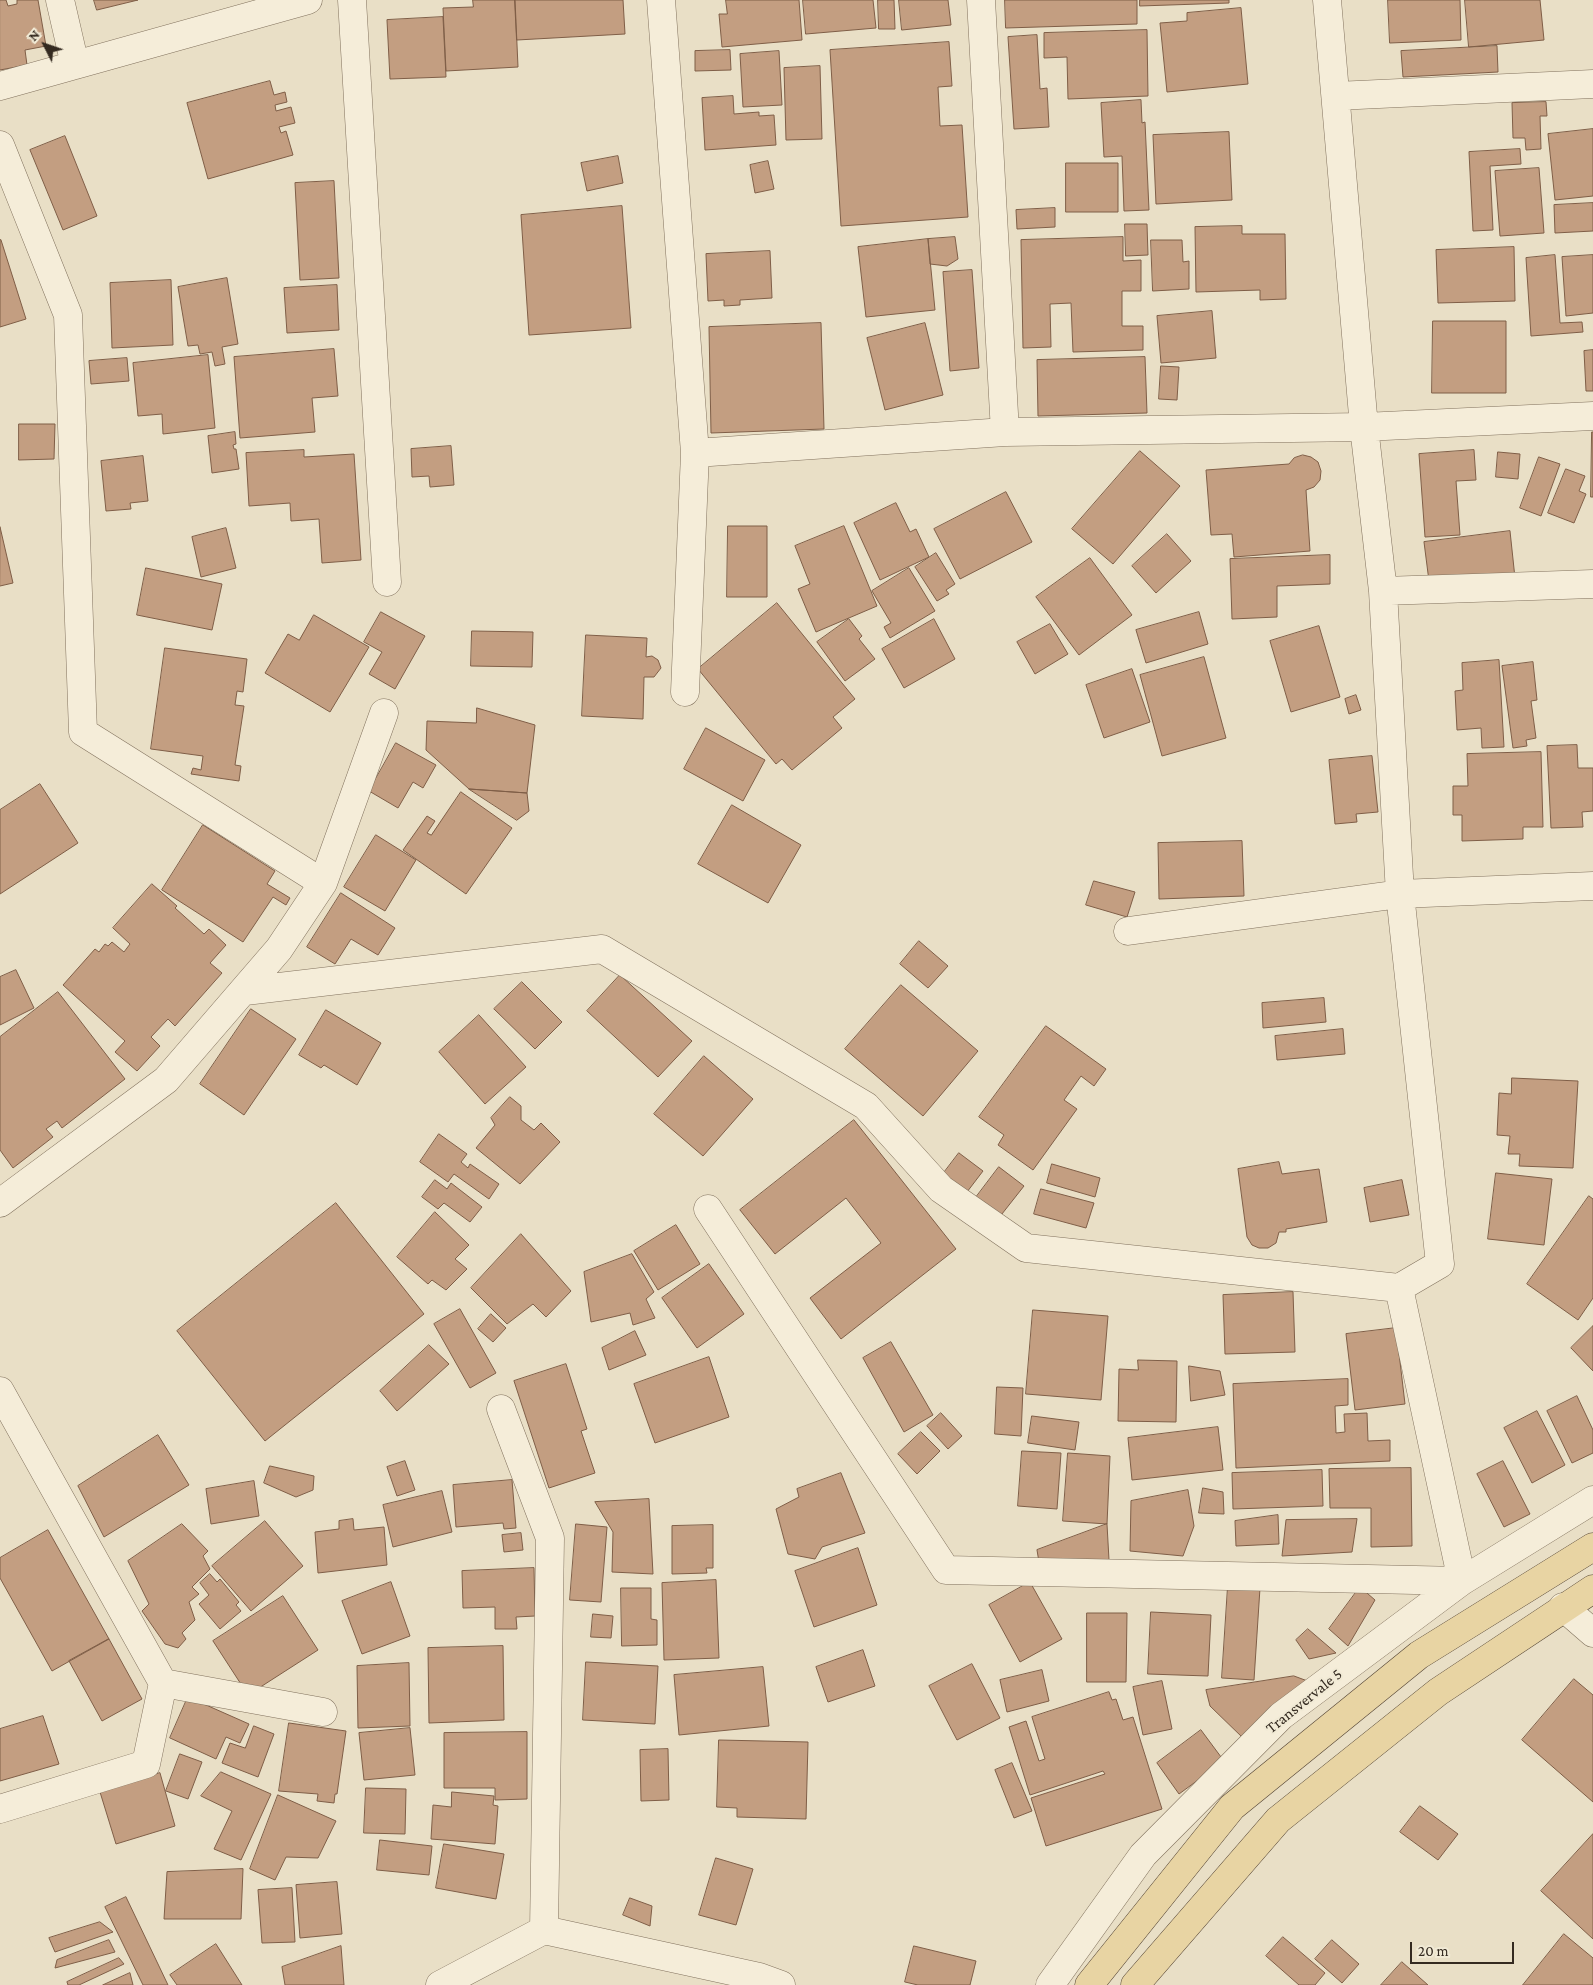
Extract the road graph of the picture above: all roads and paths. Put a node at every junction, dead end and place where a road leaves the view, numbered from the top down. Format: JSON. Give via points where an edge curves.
{"nodes":[{"id":1,"x":60,"y":0,"type":"edge"},
{"id":2,"x":308,"y":0,"type":"edge"},
{"id":3,"x":352,"y":0,"type":"edge"},
{"id":4,"x":661,"y":0,"type":"edge"},
{"id":5,"x":981,"y":0,"type":"edge"},
{"id":6,"x":1327,"y":0,"type":"edge"},
{"id":7,"x":75,"y":65,"type":"junction"},
{"id":8,"x":1593,"y":84,"type":"edge"},
{"id":9,"x":0,"y":86,"type":"edge"},
{"id":10,"x":1336,"y":96,"type":"junction"},
{"id":11,"x":0,"y":145,"type":"edge"},
{"id":12,"x":1593,"y":416,"type":"edge"},
{"id":13,"x":1364,"y":427,"type":"junction"},
{"id":14,"x":1005,"y":432,"type":"junction"},
{"id":15,"x":695,"y":454,"type":"junction"},
{"id":16,"x":387,"y":582,"type":"dead end"},
{"id":17,"x":1593,"y":584,"type":"edge"},
{"id":18,"x":1383,"y":591,"type":"junction"},
{"id":19,"x":685,"y":692,"type":"dead end"},
{"id":20,"x":384,"y":712,"type":"dead end"},
{"id":21,"x":323,"y":883,"type":"junction"},
{"id":22,"x":1593,"y":886,"type":"edge"},
{"id":23,"x":1400,"y":894,"type":"junction"},
{"id":24,"x":1128,"y":931,"type":"dead end"},
{"id":25,"x":245,"y":990,"type":"junction"},
{"id":26,"x":0,"y":1202,"type":"edge"},
{"id":27,"x":708,"y":1209,"type":"dead end"},
{"id":28,"x":1399,"y":1288,"type":"junction"},
{"id":29,"x":0,"y":1392,"type":"edge"},
{"id":30,"x":501,"y":1409,"type":"dead end"},
{"id":31,"x":1593,"y":1500,"type":"edge"},
{"id":32,"x":1593,"y":1547,"type":"edge"},
{"id":33,"x":1462,"y":1581,"type":"junction"},
{"id":34,"x":1593,"y":1589,"type":"edge"},
{"id":35,"x":1564,"y":1607,"type":"junction"},
{"id":36,"x":1593,"y":1633,"type":"edge"},
{"id":37,"x":164,"y":1683,"type":"junction"},
{"id":38,"x":323,"y":1712,"type":"dead end"},
{"id":39,"x":0,"y":1809,"type":"edge"},
{"id":40,"x":544,"y":1930,"type":"junction"},
{"id":41,"x":766,"y":1982,"type":"edge"},
{"id":42,"x":440,"y":1985,"type":"edge"},
{"id":43,"x":1050,"y":1985,"type":"edge"},
{"id":44,"x":1089,"y":1985,"type":"edge"},
{"id":45,"x":1135,"y":1985,"type":"edge"}],
"edges":[{"from":1,"to":7,"type":"street"},
{"from":2,"to":7,"type":"street"},
{"from":3,"to":16,"type":"street"},
{"from":4,"to":15,"type":"street"},
{"from":5,"to":14,"type":"street"},
{"from":6,"to":10,"type":"street"},
{"from":7,"to":9,"type":"street"},
{"from":8,"to":10,"type":"street"},
{"from":10,"to":13,"type":"street"},
{"from":11,"to":21,"type":"street","via":[[68,315],[83,732]]},
{"from":12,"to":13,"type":"street"},
{"from":13,"to":14,"type":"street"},
{"from":13,"to":18,"type":"street"},
{"from":14,"to":15,"type":"street"},
{"from":15,"to":19,"type":"street"},
{"from":17,"to":18,"type":"street"},
{"from":18,"to":23,"type":"street"},
{"from":20,"to":21,"type":"street"},
{"from":21,"to":25,"type":"street","via":[[279,949]]},
{"from":22,"to":23,"type":"street"},
{"from":23,"to":24,"type":"street"},
{"from":23,"to":28,"type":"street","via":[[1440,1264]]},
{"from":25,"to":26,"type":"street","via":[[166,1080]]},
{"from":25,"to":28,"type":"street","via":[[602,949],[866,1106],[941,1189],[1026,1248]]},
{"from":27,"to":33,"type":"street","via":[[946,1570]]},
{"from":28,"to":33,"type":"street"},
{"from":29,"to":37,"type":"street"},
{"from":30,"to":40,"type":"street","via":[[550,1538]]},
{"from":31,"to":33,"type":"street","name":"Transvervale 5"},
{"from":32,"to":44,"type":"main road","via":[[1419,1655],[1232,1807]]},
{"from":33,"to":43,"type":"street","name":"Transvervale 5","via":[[1281,1716],[1143,1855]]},
{"from":34,"to":35,"type":"main road"},
{"from":35,"to":36,"type":"street"},
{"from":35,"to":45,"type":"main road","via":[[1438,1692],[1278,1820]]},
{"from":37,"to":38,"type":"street"},
{"from":37,"to":39,"type":"street","via":[[146,1764]]},
{"from":40,"to":41,"type":"street"},
{"from":40,"to":42,"type":"street"}]}
